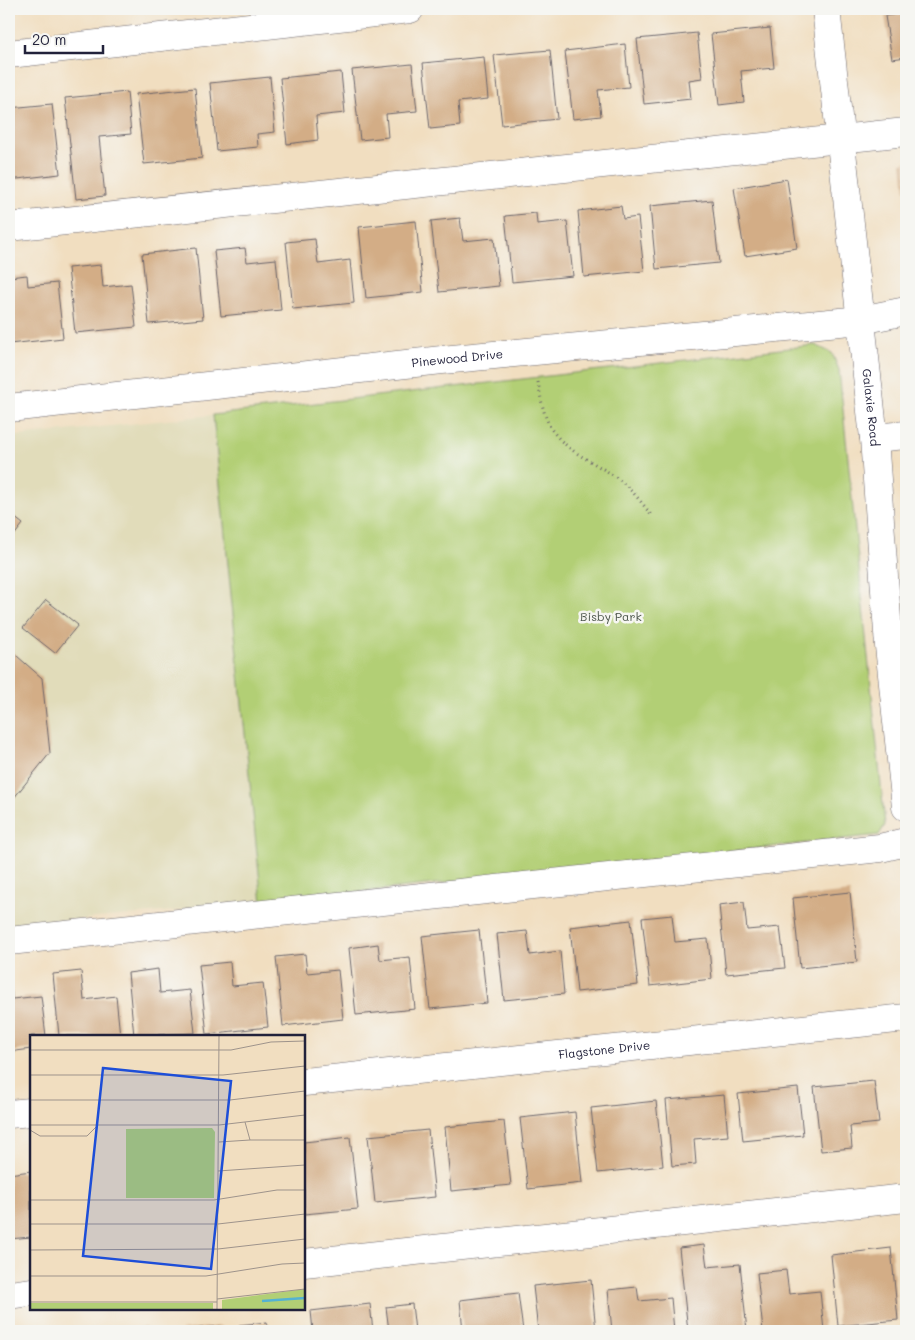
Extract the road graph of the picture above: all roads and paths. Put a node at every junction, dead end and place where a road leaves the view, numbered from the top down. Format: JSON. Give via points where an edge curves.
{"nodes":[{"id":1,"x":410,"y":9,"type":"edge"},
{"id":2,"x":826,"y":9,"type":"edge"},
{"id":3,"x":9,"y":54,"type":"edge"},
{"id":4,"x":906,"y":132,"type":"edge"},
{"id":5,"x":839,"y":138,"type":"junction"},
{"id":6,"x":9,"y":227,"type":"edge"},
{"id":7,"x":906,"y":311,"type":"edge"},
{"id":8,"x":861,"y":320,"type":"junction"},
{"id":9,"x":538,"y":382,"type":"dead end"},
{"id":10,"x":9,"y":408,"type":"edge"},
{"id":11,"x":906,"y":435,"type":"edge"},
{"id":12,"x":874,"y":438,"type":"junction"},
{"id":13,"x":651,"y":515,"type":"dead end"},
{"id":14,"x":898,"y":645,"type":"edge"},
{"id":15,"x":906,"y":807,"type":"edge"},
{"id":16,"x":906,"y":842,"type":"edge"},
{"id":17,"x":9,"y":941,"type":"edge"},
{"id":18,"x":906,"y":1018,"type":"edge"},
{"id":19,"x":305,"y":1082,"type":"edge"},
{"id":20,"x":30,"y":1112,"type":"edge"},
{"id":21,"x":9,"y":1114,"type":"edge"},
{"id":22,"x":906,"y":1198,"type":"edge"},
{"id":23,"x":305,"y":1263,"type":"edge"},
{"id":24,"x":30,"y":1292,"type":"edge"},
{"id":25,"x":9,"y":1295,"type":"edge"}],
"edges":[{"from":1,"to":3,"type":"street"},
{"from":2,"to":5,"type":"street","name":"Galaxie Road"},
{"from":4,"to":5,"type":"street"},
{"from":5,"to":6,"type":"street"},
{"from":5,"to":8,"type":"street","name":"Galaxie Road"},
{"from":7,"to":8,"type":"street","name":"Pinewood Drive"},
{"from":8,"to":10,"type":"street","name":"Pinewood Drive","via":[[442,360]]},
{"from":8,"to":12,"type":"street","name":"Galaxie Road"},
{"from":9,"to":13,"type":"path","via":[[543,412],[552,430],[568,447],[616,478]]},
{"from":11,"to":12,"type":"street"},
{"from":12,"to":14,"type":"street","name":"Galaxie Road"},
{"from":14,"to":15,"type":"street","name":"Galaxie Road"},
{"from":16,"to":17,"type":"street","via":[[880,848]]},
{"from":18,"to":19,"type":"street","name":"Flagstone Drive"},
{"from":20,"to":21,"type":"street"},
{"from":22,"to":23,"type":"street"},
{"from":24,"to":25,"type":"street"}]}
